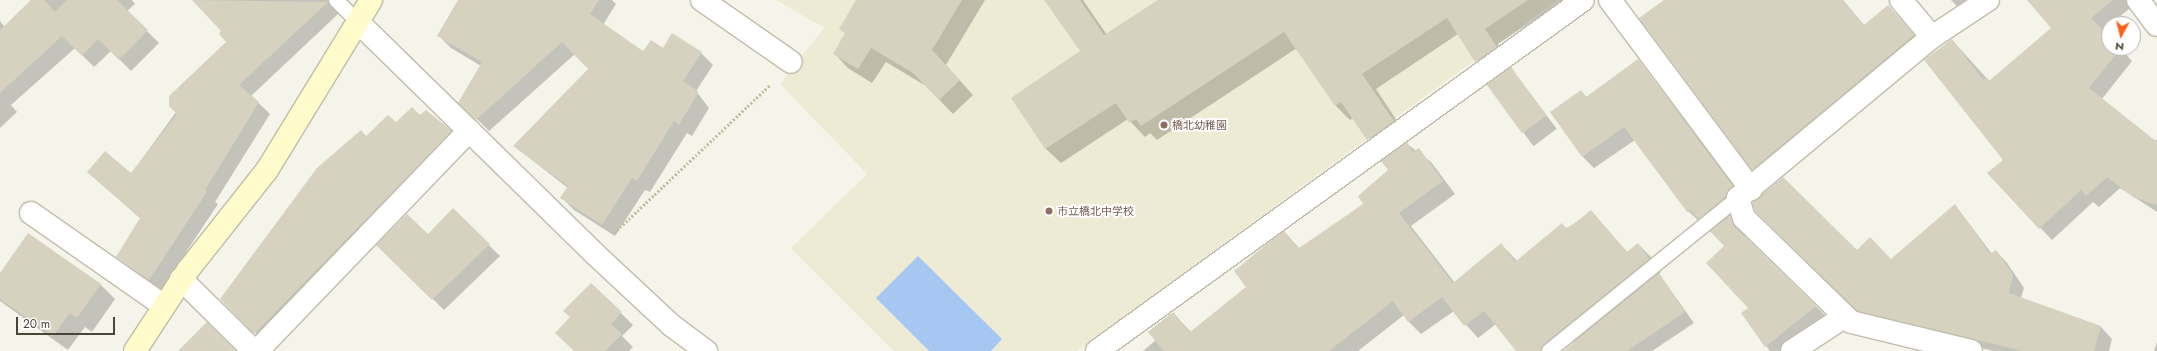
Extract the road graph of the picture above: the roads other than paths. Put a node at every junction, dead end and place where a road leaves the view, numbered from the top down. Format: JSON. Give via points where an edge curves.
{"nodes":[{"id":1,"x":336,"y":0,"type":"edge"},
{"id":2,"x":371,"y":0,"type":"edge"},
{"id":3,"x":702,"y":0,"type":"edge"},
{"id":4,"x":1582,"y":0,"type":"edge"},
{"id":5,"x":1610,"y":0,"type":"edge"},
{"id":6,"x":1901,"y":0,"type":"edge"},
{"id":7,"x":1988,"y":0,"type":"edge"},
{"id":8,"x":2138,"y":0,"type":"edge"},
{"id":9,"x":357,"y":21,"type":"junction"},
{"id":10,"x":2157,"y":26,"type":"edge"},
{"id":11,"x":1932,"y":37,"type":"junction"},
{"id":12,"x":790,"y":62,"type":"road end"},
{"id":13,"x":469,"y":131,"type":"junction"},
{"id":14,"x":1744,"y":194,"type":"junction"},
{"id":15,"x":31,"y":213,"type":"dead end"},
{"id":16,"x":181,"y":279,"type":"junction"},
{"id":17,"x":163,"y":305,"type":"junction"},
{"id":18,"x":1844,"y":317,"type":"junction"},
{"id":19,"x":135,"y":351,"type":"edge"},
{"id":20,"x":254,"y":351,"type":"edge"},
{"id":21,"x":257,"y":351,"type":"edge"},
{"id":22,"x":706,"y":351,"type":"edge"},
{"id":23,"x":1097,"y":351,"type":"edge"},
{"id":24,"x":1549,"y":351,"type":"edge"},
{"id":25,"x":1792,"y":351,"type":"edge"},
{"id":26,"x":1971,"y":351,"type":"edge"}],
"edges":[{"from":1,"to":9,"type":"lane"},
{"from":2,"to":9,"type":"street"},
{"from":3,"to":12,"type":"street"},
{"from":4,"to":23,"type":"street"},
{"from":5,"to":14,"type":"street"},
{"from":6,"to":11,"type":"street"},
{"from":7,"to":11,"type":"street"},
{"from":8,"to":10,"type":"street"},
{"from":9,"to":13,"type":"street"},
{"from":9,"to":16,"type":"street","via":[[267,170]]},
{"from":11,"to":14,"type":"street"},
{"from":13,"to":21,"type":"street"},
{"from":13,"to":22,"type":"street","via":[[593,252],[671,324]]},
{"from":14,"to":18,"type":"street","via":[[1744,218]]},
{"from":14,"to":24,"type":"lane"},
{"from":15,"to":17,"type":"street"},
{"from":16,"to":17,"type":"street"},
{"from":16,"to":20,"type":"street"},
{"from":17,"to":19,"type":"street"},
{"from":18,"to":25,"type":"street"},
{"from":18,"to":26,"type":"street","via":[[1876,330]]}]}
